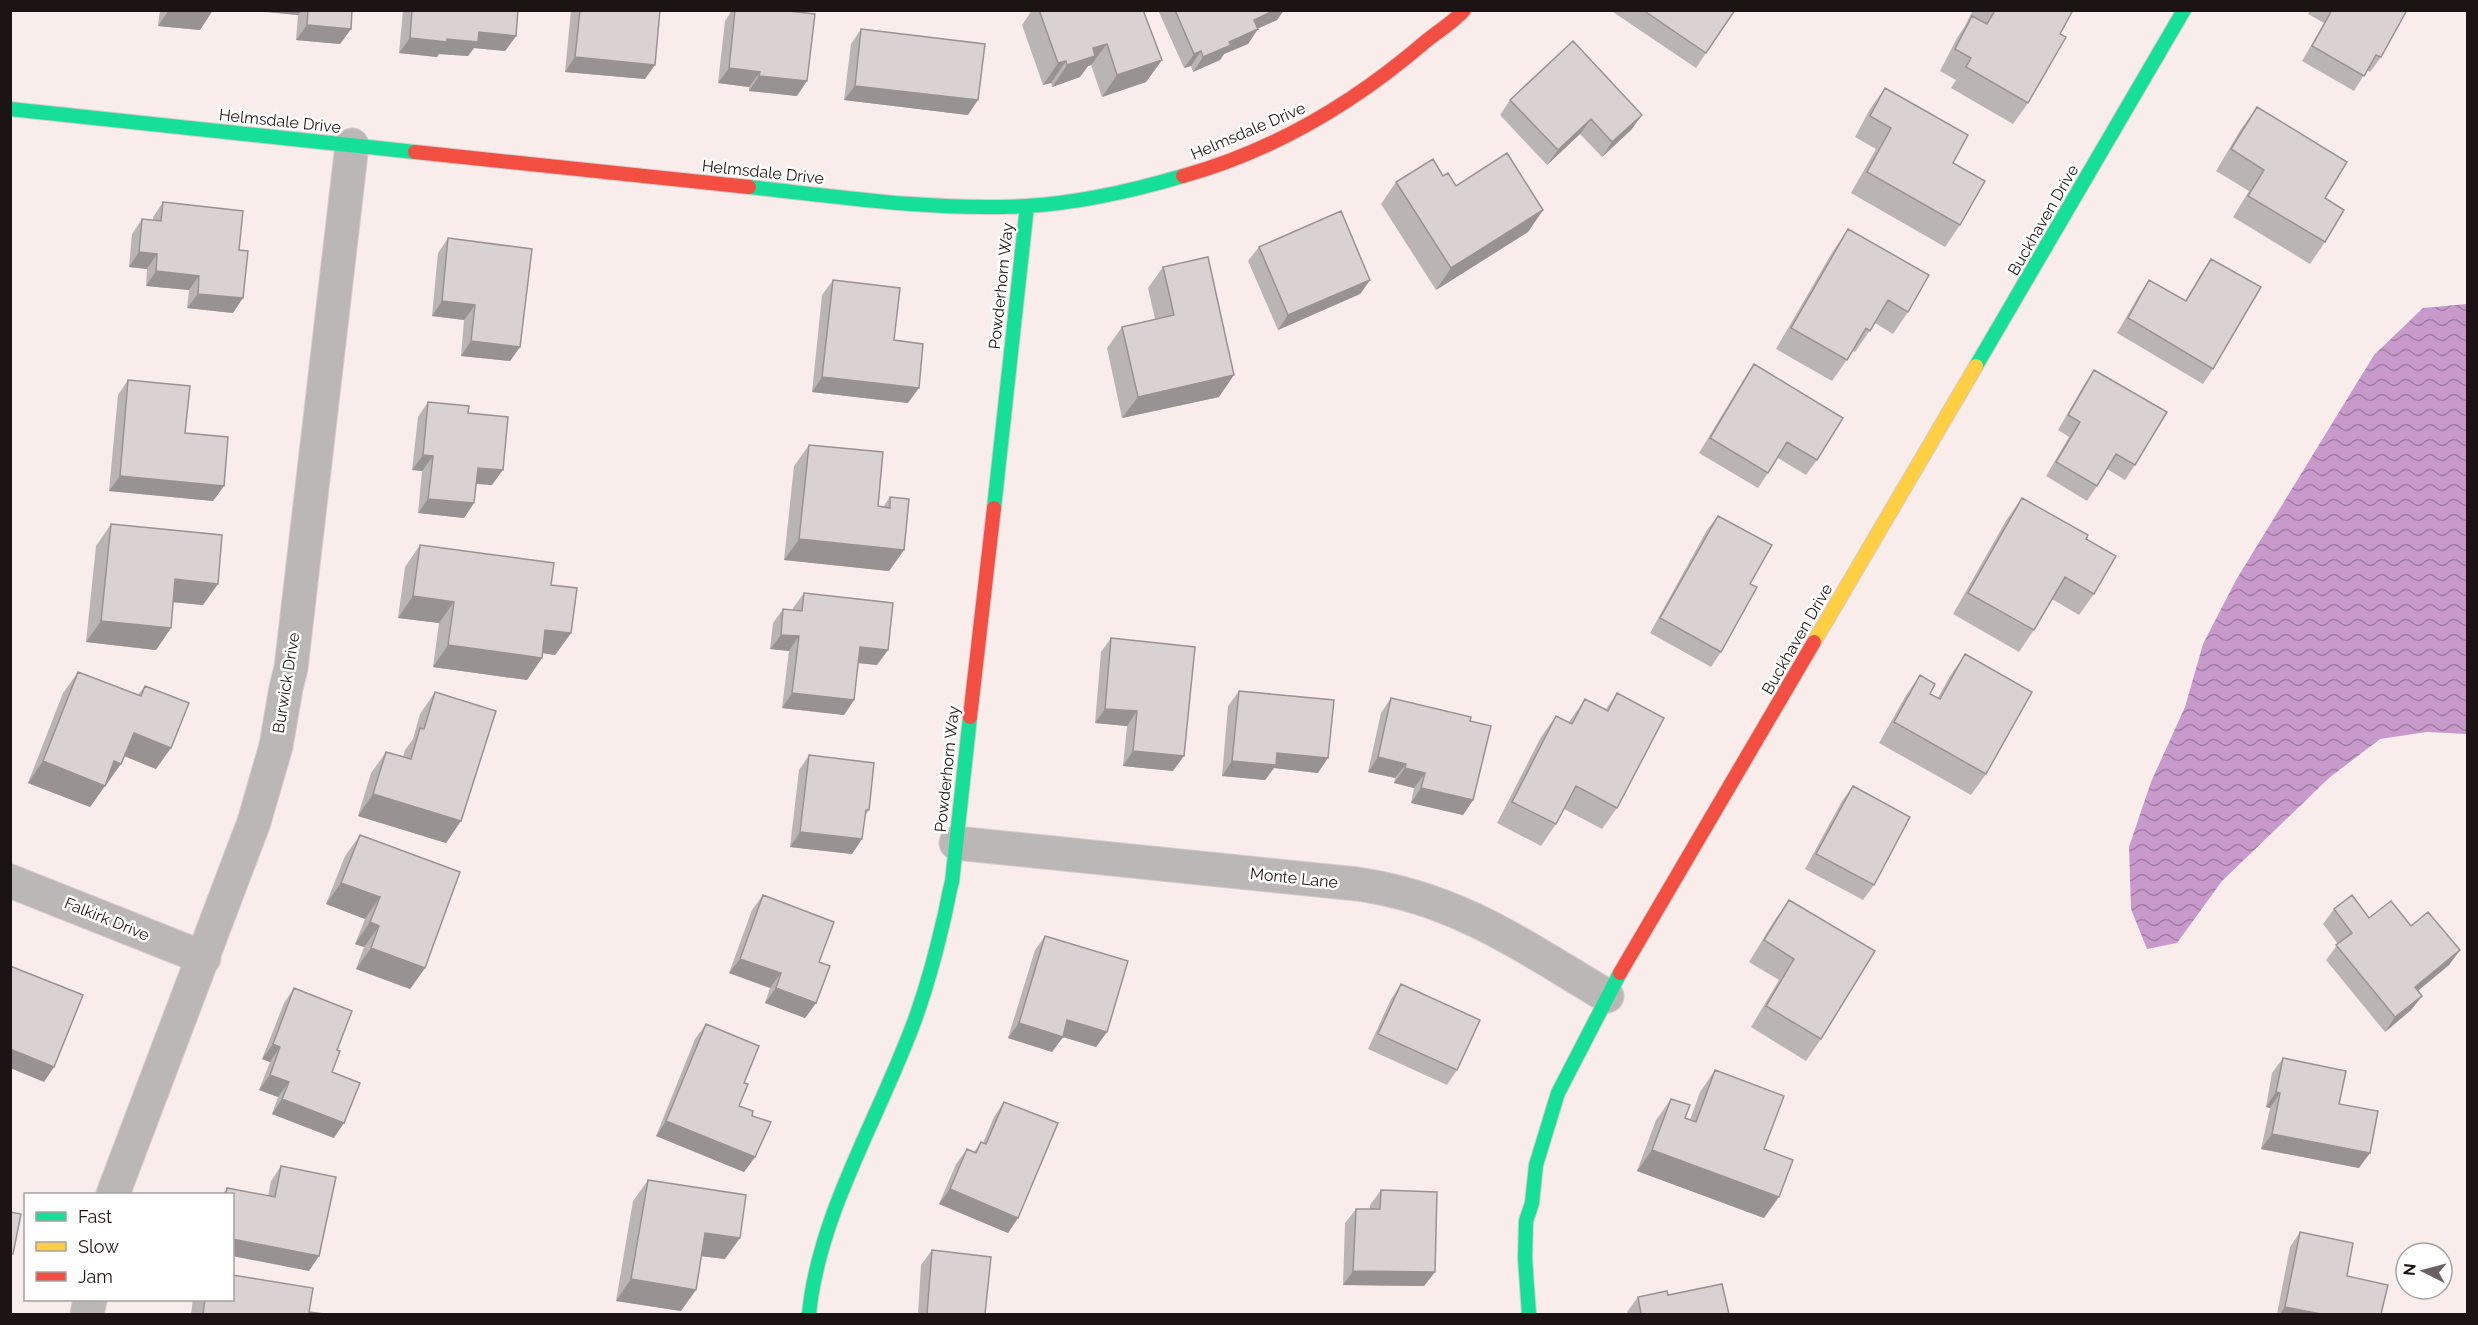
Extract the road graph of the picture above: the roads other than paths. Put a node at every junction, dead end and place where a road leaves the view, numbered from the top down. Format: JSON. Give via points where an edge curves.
{"nodes":[{"id":1,"x":1464,"y":10,"type":"edge"},
{"id":2,"x":2184,"y":10,"type":"edge"},
{"id":3,"x":10,"y":109,"type":"edge"},
{"id":4,"x":352,"y":145,"type":"junction"},
{"id":5,"x":1027,"y":206,"type":"junction"},
{"id":6,"x":956,"y":843,"type":"junction"},
{"id":7,"x":10,"y":881,"type":"edge"},
{"id":8,"x":204,"y":958,"type":"junction"},
{"id":9,"x":1607,"y":996,"type":"junction"},
{"id":10,"x":112,"y":1193,"type":"edge"},
{"id":11,"x":808,"y":1314,"type":"edge"},
{"id":12,"x":1529,"y":1314,"type":"edge"}],
"edges":[{"from":1,"to":5,"type":"street","name":"Helmsdale Drive","via":[[1370,86],[1288,135],[1161,183],[1085,200]]},
{"from":2,"to":9,"type":"street","name":"Buckhaven Drive"},
{"from":3,"to":4,"type":"street","name":"Helmsdale Drive"},
{"from":4,"to":5,"type":"street","name":"Helmsdale Drive","via":[[915,205]]},
{"from":4,"to":8,"type":"street","name":"Burwick Drive","via":[[291,668],[276,746],[254,822]]},
{"from":5,"to":6,"type":"street","name":"Powderhorn Way"},
{"from":6,"to":9,"type":"street","name":"Monte Lane","via":[[1357,884],[1412,895],[1493,928]]},
{"from":6,"to":11,"type":"street","name":"Powderhorn Way","via":[[944,920],[917,1014],[833,1215]]},
{"from":7,"to":8,"type":"street","name":"Falkirk Drive"},
{"from":8,"to":10,"type":"street","name":"Burwick Drive"},
{"from":9,"to":12,"type":"street","name":"Buckhaven Drive","via":[[1558,1093],[1536,1165],[1526,1221]]}]}
